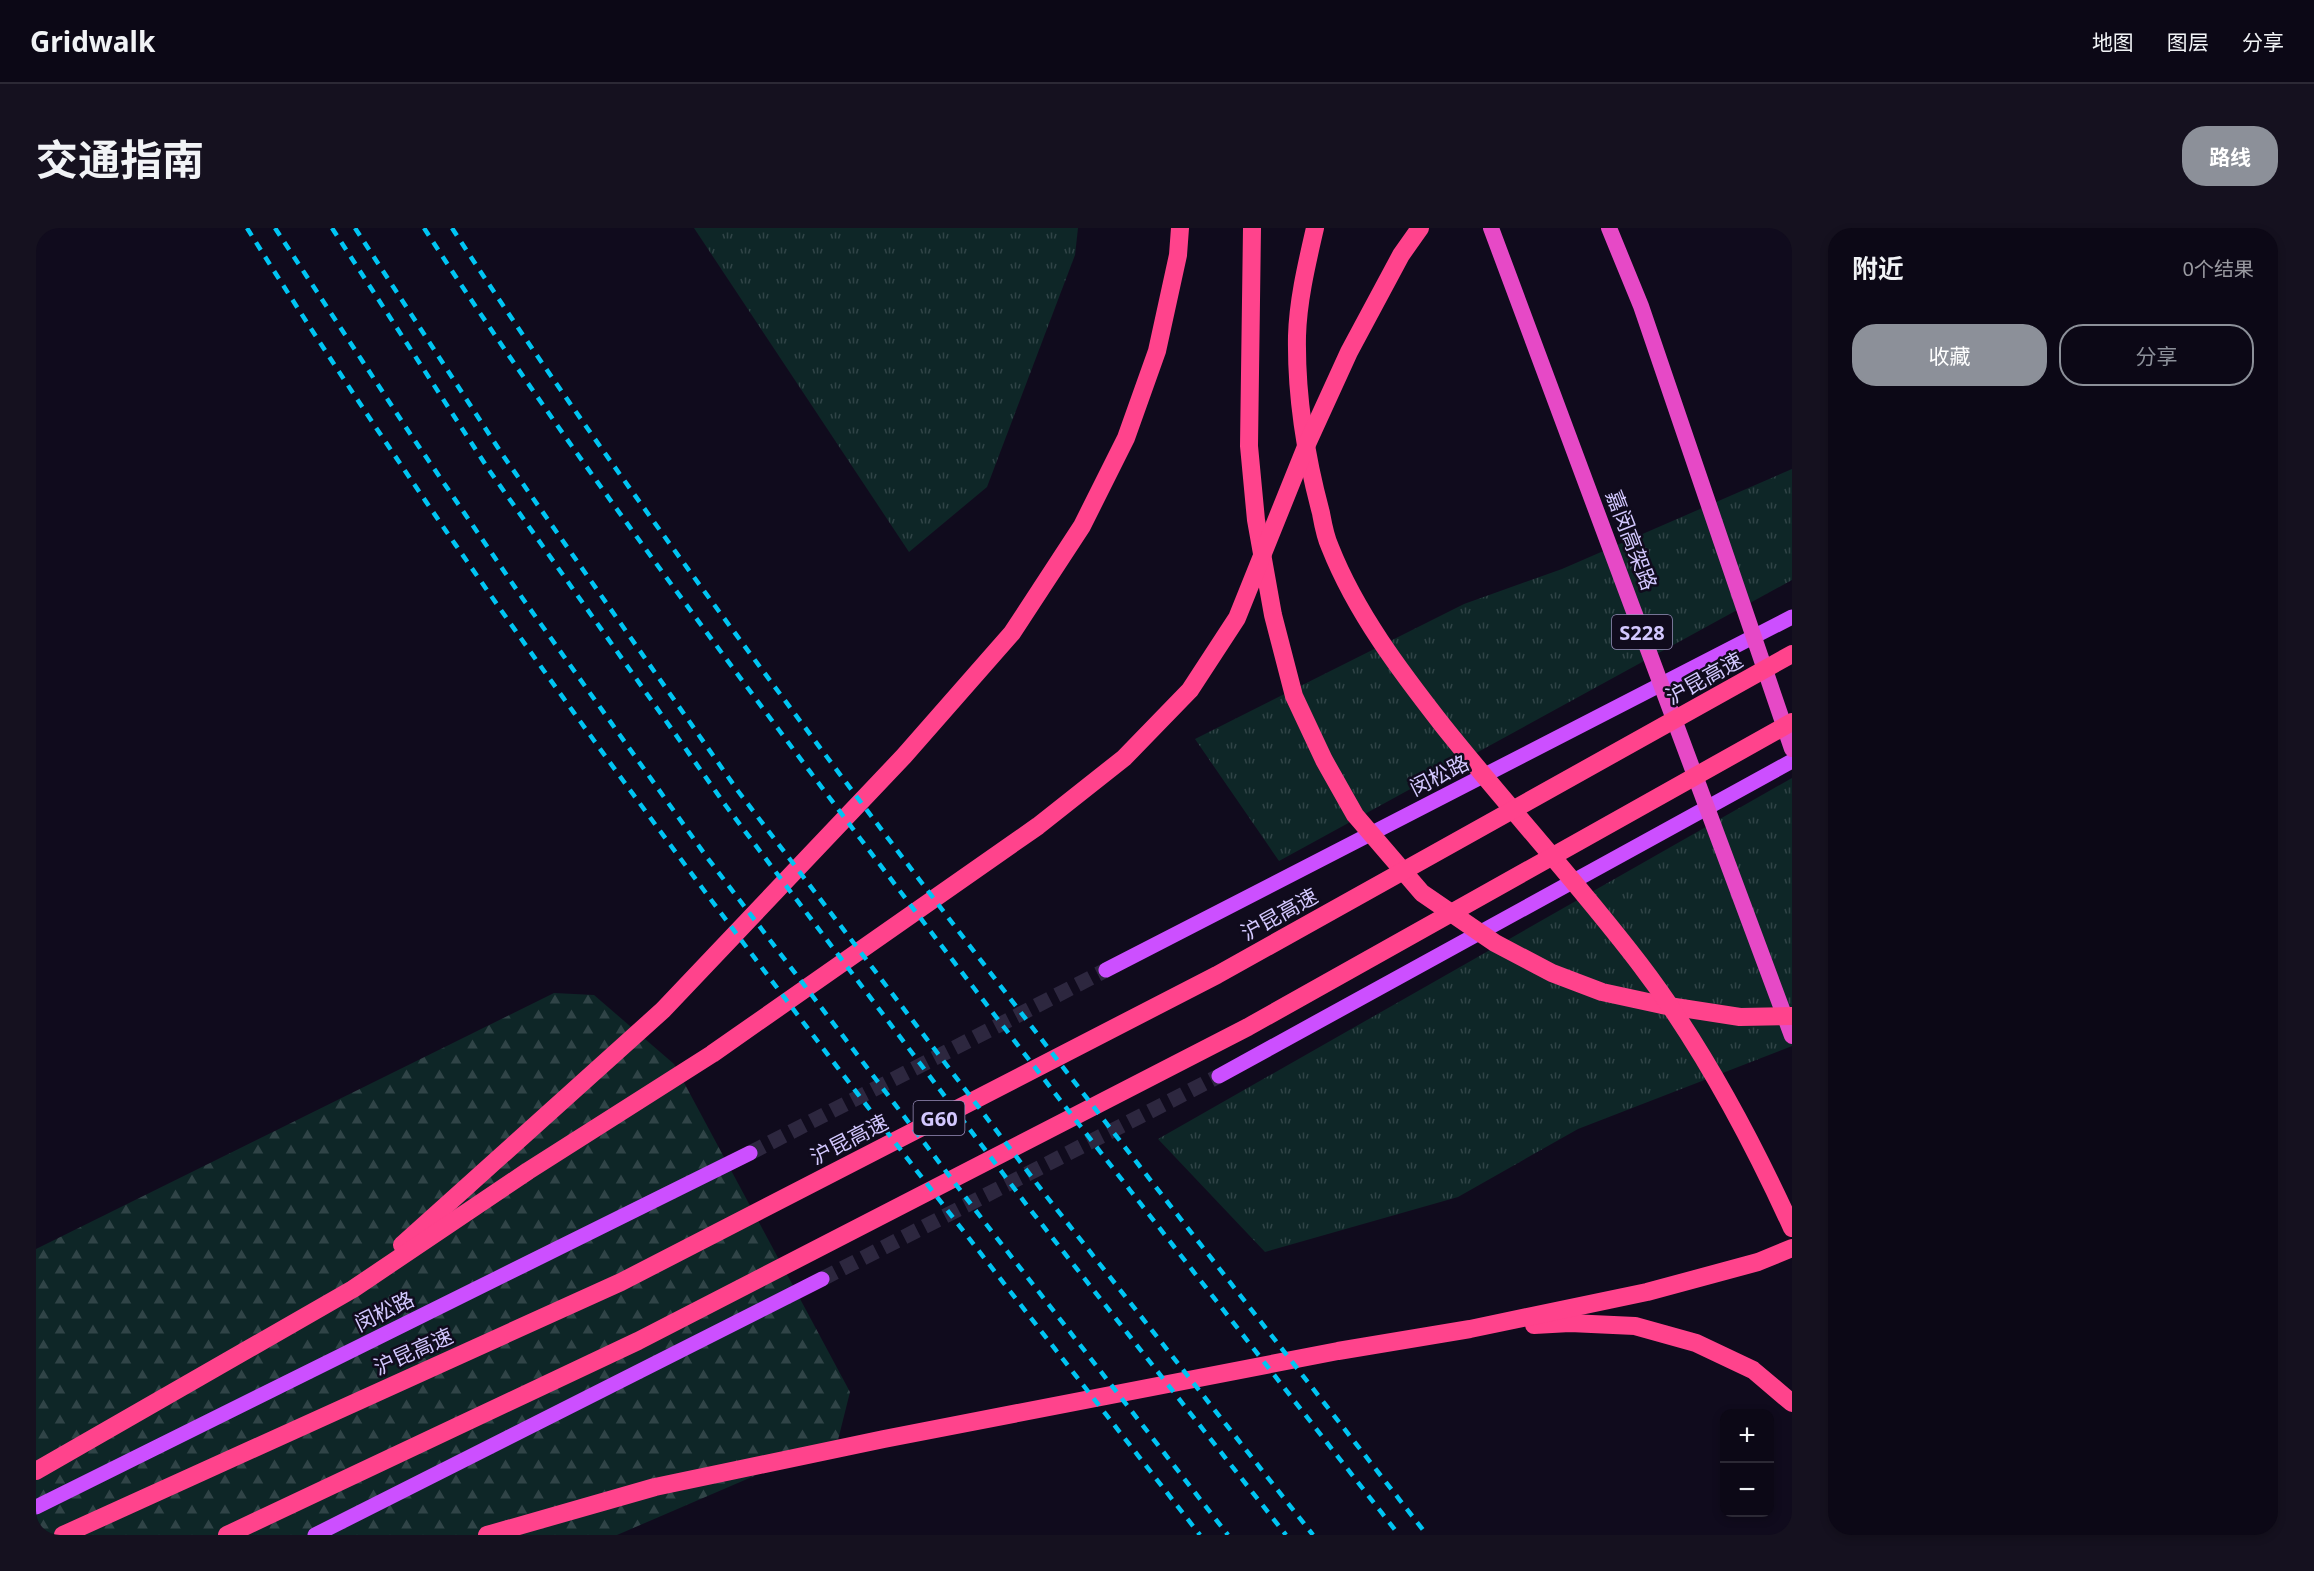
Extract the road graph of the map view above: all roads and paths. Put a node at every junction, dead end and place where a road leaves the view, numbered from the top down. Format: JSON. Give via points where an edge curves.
{"nodes":[{"id":1,"x":1180,"y":228,"type":"edge"},
{"id":2,"x":1252,"y":228,"type":"edge"},
{"id":3,"x":1316,"y":228,"type":"edge"},
{"id":4,"x":1420,"y":228,"type":"edge"},
{"id":5,"x":1491,"y":228,"type":"edge"},
{"id":6,"x":1609,"y":228,"type":"edge"},
{"id":7,"x":1792,"y":617,"type":"edge"},
{"id":8,"x":1792,"y":654,"type":"edge"},
{"id":9,"x":1792,"y":722,"type":"edge"},
{"id":10,"x":1792,"y":749,"type":"edge"},
{"id":11,"x":1792,"y":761,"type":"edge"},
{"id":12,"x":1106,"y":970,"type":"tunnel mouth"},
{"id":13,"x":1792,"y":1016,"type":"edge"},
{"id":14,"x":1792,"y":1036,"type":"edge"},
{"id":15,"x":1219,"y":1076,"type":"tunnel mouth"},
{"id":16,"x":750,"y":1153,"type":"tunnel mouth"},
{"id":17,"x":1792,"y":1228,"type":"edge"},
{"id":18,"x":1792,"y":1248,"type":"edge"},
{"id":19,"x":822,"y":1279,"type":"tunnel mouth"},
{"id":20,"x":353,"y":1289,"type":"junction"},
{"id":21,"x":1470,"y":1329,"type":"junction"},
{"id":22,"x":1792,"y":1403,"type":"edge"},
{"id":23,"x":36,"y":1471,"type":"edge"},
{"id":24,"x":36,"y":1507,"type":"edge"},
{"id":25,"x":63,"y":1535,"type":"edge"},
{"id":26,"x":227,"y":1535,"type":"edge"},
{"id":27,"x":315,"y":1535,"type":"edge"},
{"id":28,"x":487,"y":1535,"type":"edge"}],
"edges":[{"from":1,"to":20,"type":"highway","via":[[1157,351],[1126,438],[1082,526],[1012,633],[904,756],[663,1010]]},
{"from":2,"to":13,"type":"highway","via":[[1249,446],[1256,520],[1273,615],[1294,696],[1355,815],[1422,893],[1495,943],[1552,973],[1602,992],[1662,1005],[1740,1017]]},
{"from":3,"to":17,"type":"highway","via":[[1304,275],[1297,336],[1311,476],[1329,546],[1364,615],[1413,687],[1600,914],[1689,1032]]},
{"from":4,"to":20,"type":"highway","via":[[1401,255],[1349,352],[1307,444],[1237,618],[1190,690],[1124,758],[1038,826],[712,1054]]},
{"from":5,"to":14,"type":"highway","name":"嘉闵高架路","number":"S228"},
{"from":6,"to":10,"type":"highway","via":[[1641,306]]},
{"from":7,"to":12,"type":"main road","name":"闵松路"},
{"from":8,"to":25,"type":"highway","name":"沪昆高速","number":"G60","via":[[1217,975],[621,1282]]},
{"from":9,"to":26,"type":"highway","via":[[1248,1027],[638,1341]]},
{"from":11,"to":15,"type":"main road"},
{"from":16,"to":24,"type":"main road","name":"闵松路"},
{"from":18,"to":21,"type":"highway","via":[[1707,1277]]},
{"from":19,"to":27,"type":"main road"},
{"from":20,"to":23,"type":"highway"},
{"from":21,"to":22,"type":"highway","via":[[1570,1323],[1635,1326],[1696,1343],[1754,1370]]},
{"from":21,"to":28,"type":"highway","via":[[1338,1351],[655,1487]]}]}
